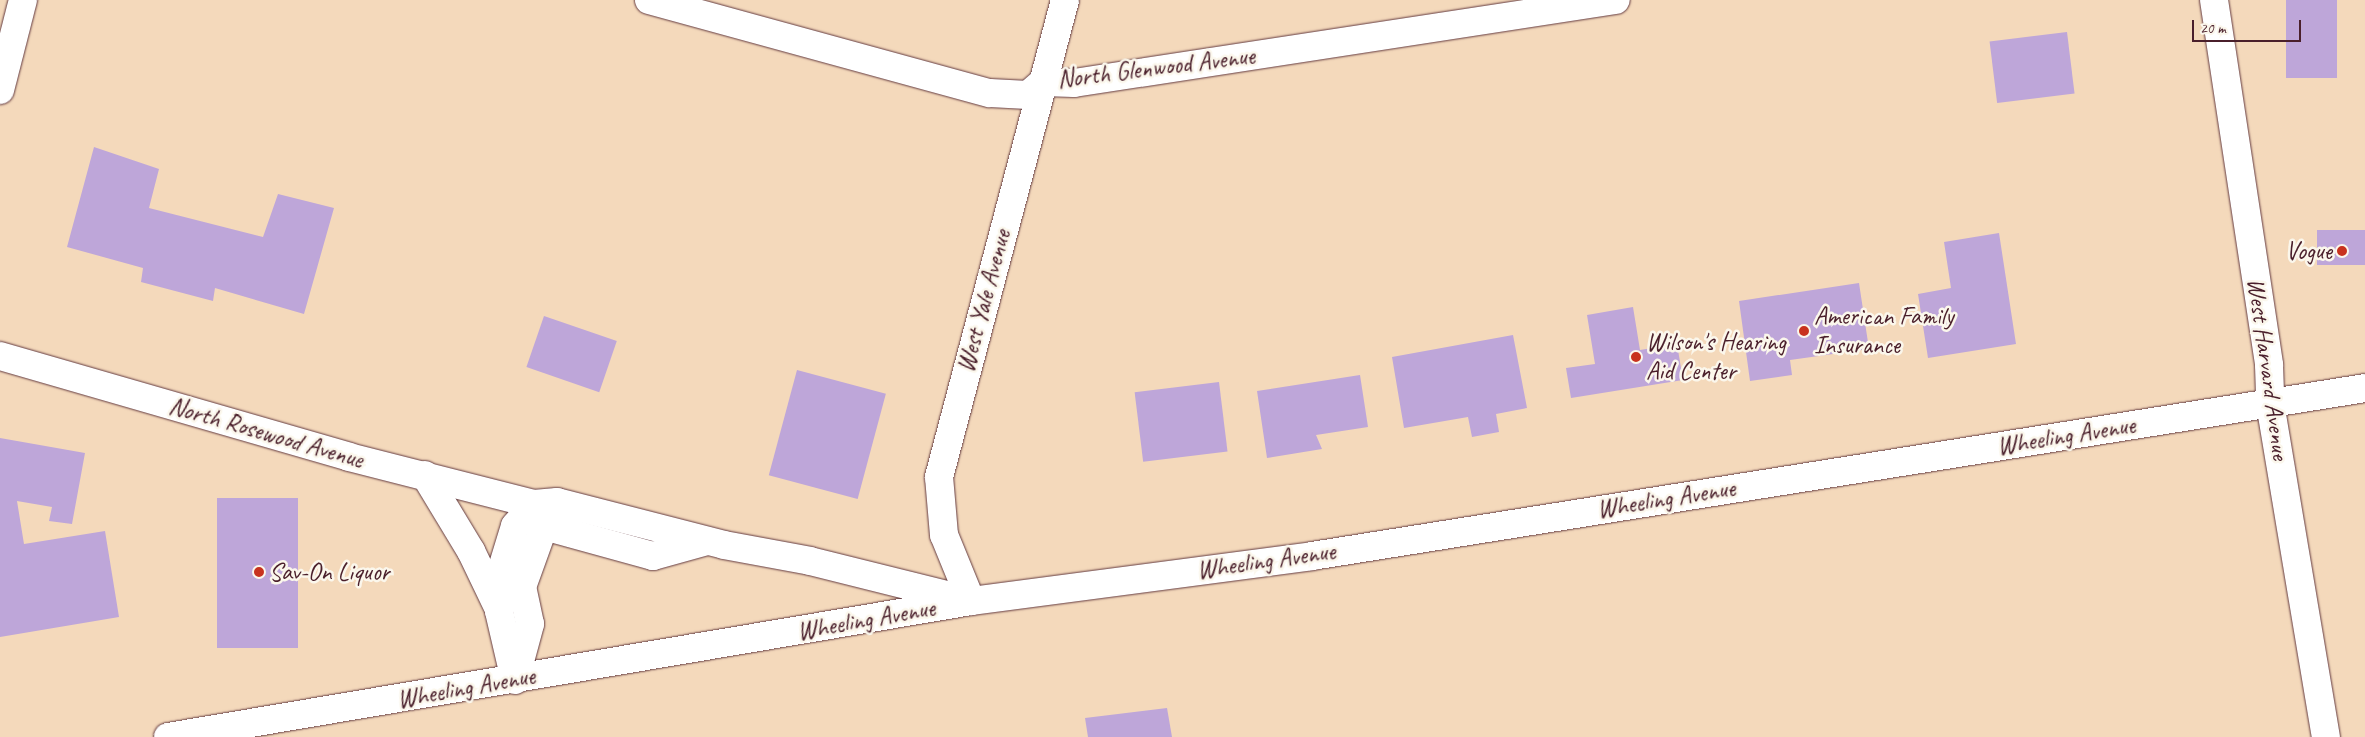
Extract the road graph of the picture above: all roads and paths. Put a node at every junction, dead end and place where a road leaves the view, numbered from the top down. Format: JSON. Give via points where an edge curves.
{"nodes":[{"id":1,"x":22,"y":0,"type":"edge"},
{"id":2,"x":649,"y":0,"type":"edge"},
{"id":3,"x":1065,"y":0,"type":"edge"},
{"id":4,"x":1616,"y":0,"type":"edge"},
{"id":5,"x":2214,"y":0,"type":"edge"},
{"id":6,"x":1043,"y":82,"type":"junction"},
{"id":7,"x":0,"y":90,"type":"edge"},
{"id":8,"x":0,"y":356,"type":"edge"},
{"id":9,"x":2365,"y":388,"type":"edge"},
{"id":10,"x":2270,"y":403,"type":"junction"},
{"id":11,"x":425,"y":476,"type":"junction"},
{"id":12,"x":539,"y":515,"type":"junction"},
{"id":13,"x":971,"y":601,"type":"junction"},
{"id":14,"x":500,"y":611,"type":"junction"},
{"id":15,"x":515,"y":680,"type":"junction"},
{"id":16,"x":168,"y":737,"type":"edge"},
{"id":17,"x":2326,"y":737,"type":"edge"}],
"edges":[{"from":1,"to":7,"type":"street"},
{"from":2,"to":6,"type":"street","name":"North Glenwood Avenue","via":[[990,93],[1028,95]]},
{"from":3,"to":6,"type":"street","name":"West Yale Avenue"},
{"from":4,"to":6,"type":"street","name":"North Glenwood Avenue","via":[[1074,83]]},
{"from":5,"to":10,"type":"street","name":"West Harvard Avenue","via":[[2269,365]]},
{"from":6,"to":13,"type":"street","name":"West Yale Avenue","via":[[939,477],[944,535]]},
{"from":8,"to":11,"type":"street","name":"North Rosewood Avenue","via":[[349,458]]},
{"from":9,"to":10,"type":"street","name":"Wheeling Avenue"},
{"from":10,"to":13,"type":"street","name":"Wheeling Avenue","via":[[1312,556]]},
{"from":10,"to":17,"type":"street","name":"West Harvard Avenue"},
{"from":11,"to":12,"type":"street","name":"North Rosewood Avenue"},
{"from":11,"to":14,"type":"street","via":[[471,551]]},
{"from":12,"to":13,"type":"street","name":"North Rosewood Avenue","via":[[652,556],[708,541]]},
{"from":12,"to":14,"type":"street","via":[[515,526],[500,578]]},
{"from":12,"to":15,"type":"street","via":[[522,587],[530,624]]},
{"from":13,"to":15,"type":"street","name":"Wheeling Avenue"},
{"from":14,"to":15,"type":"street"},
{"from":15,"to":16,"type":"street","name":"Wheeling Avenue"}]}
